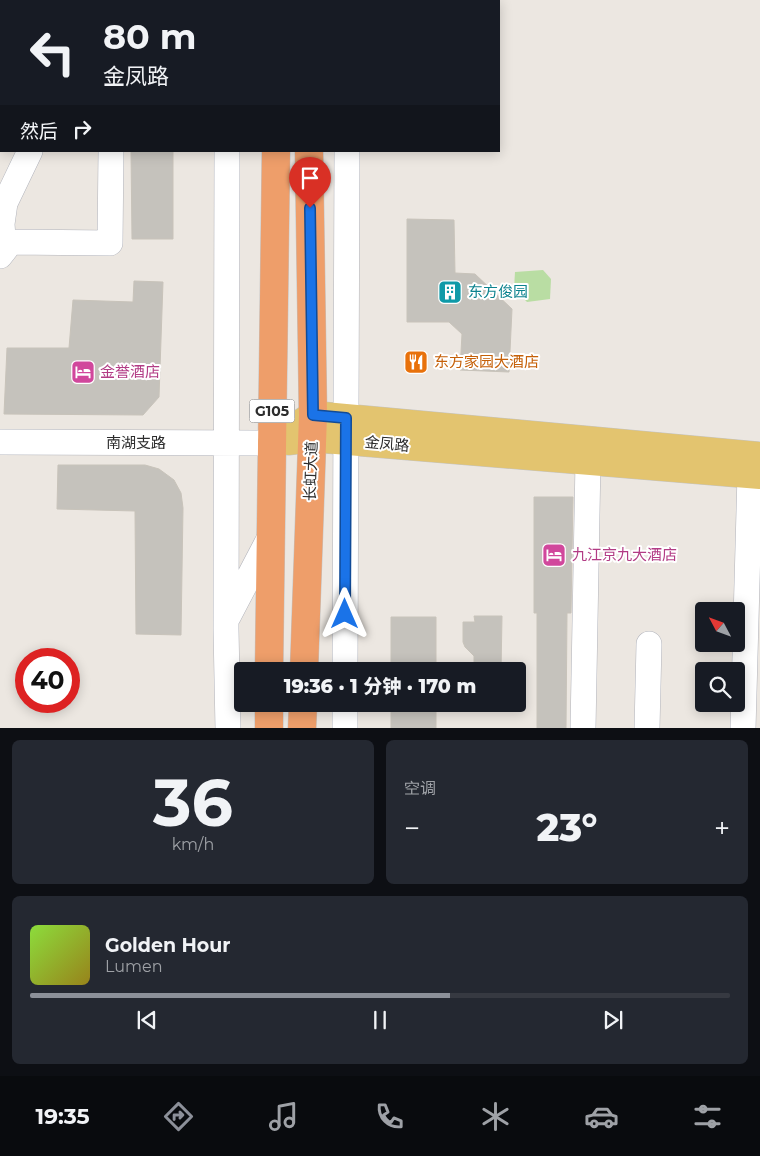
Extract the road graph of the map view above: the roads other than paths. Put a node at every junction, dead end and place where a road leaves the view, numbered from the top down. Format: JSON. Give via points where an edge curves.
{"nodes":[{"id":1,"x":30,"y":152,"type":"edge"},
{"id":2,"x":111,"y":152,"type":"edge"},
{"id":3,"x":227,"y":152,"type":"edge"},
{"id":4,"x":276,"y":152,"type":"edge"},
{"id":5,"x":309,"y":152,"type":"edge"},
{"id":6,"x":347,"y":152,"type":"edge"},
{"id":7,"x":2,"y":253,"type":"edge"},
{"id":8,"x":313,"y":426,"type":"junction"},
{"id":9,"x":346,"y":429,"type":"junction"},
{"id":10,"x":0,"y":442,"type":"edge"},
{"id":11,"x":227,"y":443,"type":"junction"},
{"id":12,"x":272,"y":443,"type":"junction"},
{"id":13,"x":588,"y":461,"type":"junction"},
{"id":14,"x":757,"y":469,"type":"edge"},
{"id":15,"x":270,"y":535,"type":"junction"},
{"id":16,"x":226,"y":620,"type":"junction"},
{"id":17,"x":648,"y":644,"type":"dead end"},
{"id":18,"x":269,"y":662,"type":"edge"},
{"id":19,"x":304,"y":662,"type":"edge"},
{"id":20,"x":345,"y":662,"type":"edge"},
{"id":21,"x":269,"y":712,"type":"edge"},
{"id":22,"x":303,"y":712,"type":"edge"},
{"id":23,"x":345,"y":712,"type":"edge"},
{"id":24,"x":228,"y":728,"type":"edge"},
{"id":25,"x":270,"y":728,"type":"edge"},
{"id":26,"x":302,"y":728,"type":"edge"},
{"id":27,"x":345,"y":728,"type":"edge"},
{"id":28,"x":583,"y":728,"type":"edge"},
{"id":29,"x":647,"y":728,"type":"edge"},
{"id":30,"x":743,"y":728,"type":"edge"}],
"edges":[{"from":1,"to":7,"type":"street","via":[[5,203]]},
{"from":2,"to":7,"type":"street","via":[[110,243],[11,242]]},
{"from":3,"to":11,"type":"street"},
{"from":4,"to":12,"type":"highway","number":"G105"},
{"from":5,"to":8,"type":"highway","name":"长虹大道","number":"G105"},
{"from":6,"to":9,"type":"street"},
{"from":8,"to":9,"type":"main road","name":"金凤路"},
{"from":8,"to":12,"type":"main road","name":"金凤路"},
{"from":8,"to":19,"type":"highway","name":"长虹大道","number":"G105"},
{"from":9,"to":13,"type":"main road","name":"金凤路"},
{"from":9,"to":14,"type":"main road","name":"金凤路"},
{"from":9,"to":20,"type":"street"},
{"from":10,"to":11,"type":"street","name":"南湖支路"},
{"from":11,"to":12,"type":"street","name":"南湖支路"},
{"from":11,"to":16,"type":"street"},
{"from":12,"to":15,"type":"highway","number":"G105"},
{"from":13,"to":14,"type":"main road","name":"金凤路"},
{"from":13,"to":28,"type":"street"},
{"from":14,"to":30,"type":"street"},
{"from":15,"to":16,"type":"street"},
{"from":15,"to":18,"type":"highway","number":"G105"},
{"from":16,"to":24,"type":"street"},
{"from":17,"to":29,"type":"street"},
{"from":21,"to":25,"type":"highway"},
{"from":22,"to":26,"type":"highway"},
{"from":23,"to":27,"type":"street"}]}
